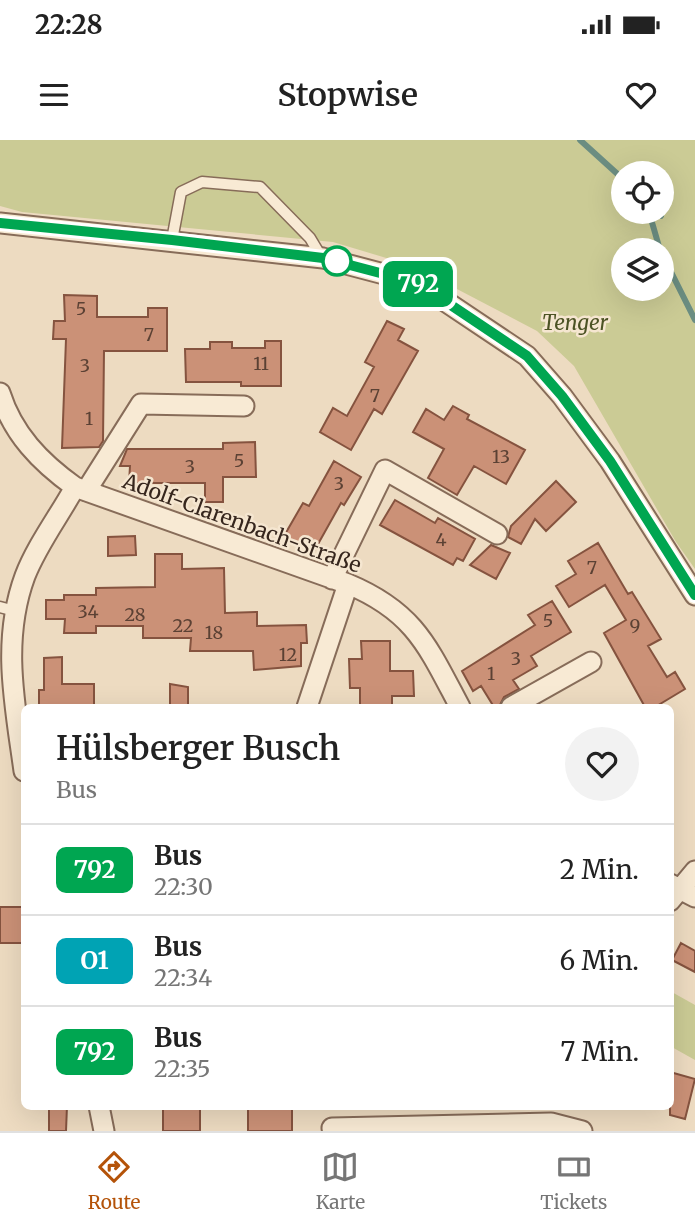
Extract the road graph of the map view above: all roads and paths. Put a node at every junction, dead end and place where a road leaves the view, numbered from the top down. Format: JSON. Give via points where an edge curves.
{"nodes":[{"id":1,"x":0,"y":223,"type":"edge"},
{"id":2,"x":172,"y":240,"type":"junction"},
{"id":3,"x":323,"y":258,"type":"junction"},
{"id":4,"x":0,"y":393,"type":"edge"},
{"id":5,"x":244,"y":406,"type":"dead end"},
{"id":6,"x":80,"y":489,"type":"junction"},
{"id":7,"x":496,"y":534,"type":"dead end"},
{"id":8,"x":340,"y":581,"type":"junction"},
{"id":9,"x":695,"y":595,"type":"edge"},
{"id":10,"x":7,"y":609,"type":"edge"},
{"id":11,"x":591,"y":662,"type":"dead end"},
{"id":12,"x":308,"y":704,"type":"edge"},
{"id":13,"x":458,"y":704,"type":"edge"},
{"id":14,"x":516,"y":704,"type":"edge"},
{"id":15,"x":21,"y":749,"type":"edge"},
{"id":16,"x":695,"y":871,"type":"edge"},
{"id":17,"x":679,"y":893,"type":"edge"},
{"id":18,"x":100,"y":1110,"type":"edge"},
{"id":19,"x":553,"y":1120,"type":"edge"},
{"id":20,"x":332,"y":1128,"type":"dead end"},
{"id":21,"x":104,"y":1131,"type":"edge"},
{"id":22,"x":582,"y":1131,"type":"edge"}],
"edges":[{"from":1,"to":2,"type":"street"},
{"from":2,"to":3,"type":"street"},
{"from":2,"to":3,"type":"lane","via":[[181,192],[202,181],[260,187],[310,238]]},
{"from":3,"to":9,"type":"street","via":[[418,283],[527,356],[610,461]]},
{"from":4,"to":6,"type":"street","name":"Adolf-Clarenbach-Straße","via":[[23,439],[48,467]]},
{"from":5,"to":6,"type":"street","via":[[141,404]]},
{"from":6,"to":8,"type":"street","name":"Adolf-Clarenbach-Straße"},
{"from":6,"to":10,"type":"street"},
{"from":7,"to":8,"type":"street","via":[[385,470]]},
{"from":8,"to":12,"type":"street"},
{"from":8,"to":13,"type":"street","name":"Adolf-Clarenbach-Straße","via":[[396,609],[423,639]]},
{"from":10,"to":15,"type":"street"},
{"from":11,"to":14,"type":"street"},
{"from":16,"to":17,"type":"street"},
{"from":18,"to":21,"type":"street"},
{"from":19,"to":20,"type":"street"},
{"from":19,"to":22,"type":"street"}]}
